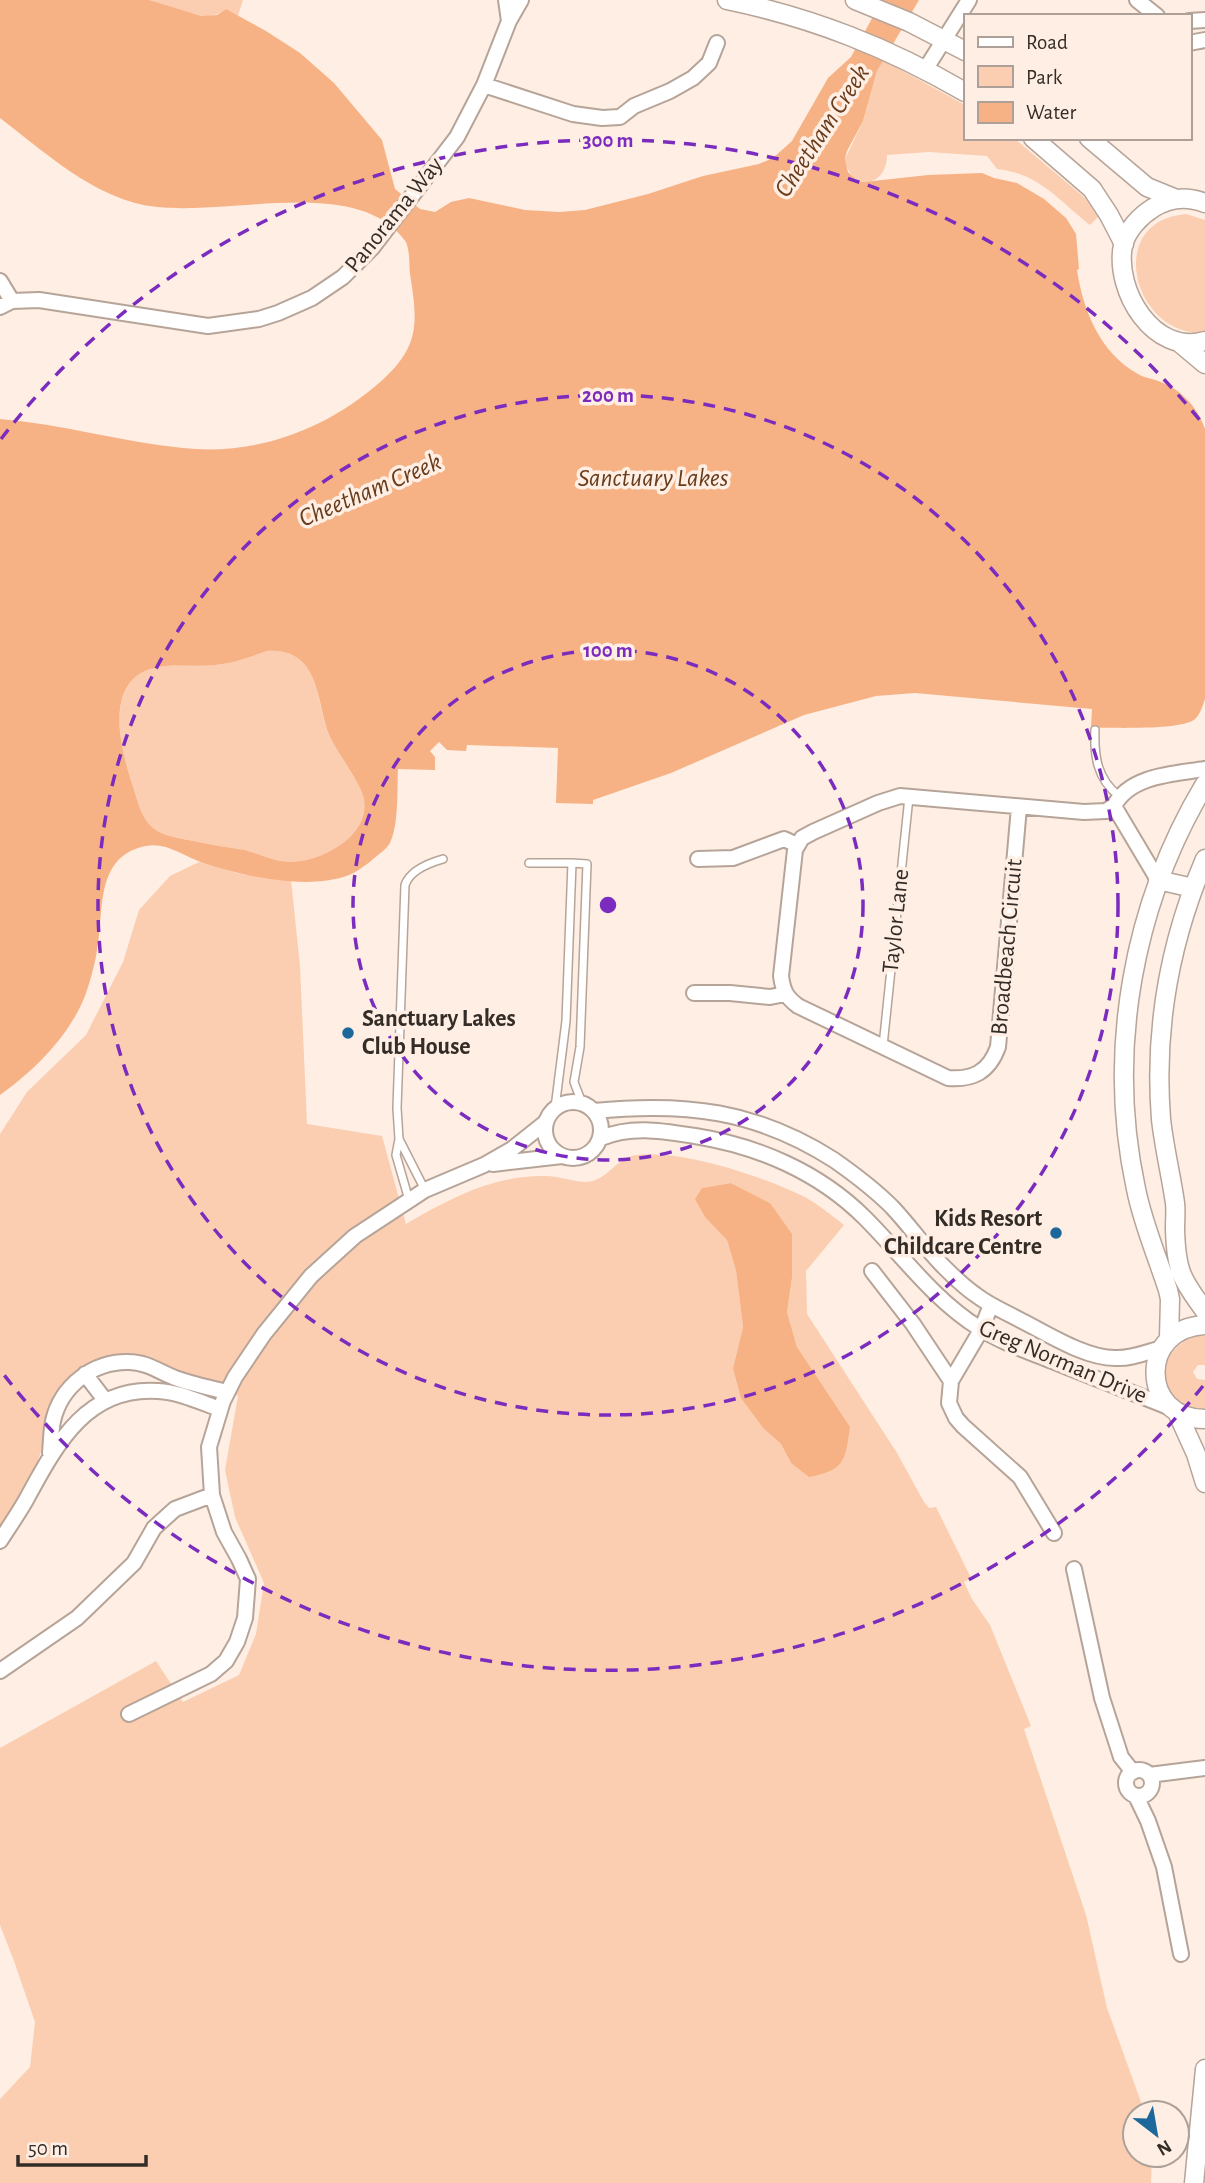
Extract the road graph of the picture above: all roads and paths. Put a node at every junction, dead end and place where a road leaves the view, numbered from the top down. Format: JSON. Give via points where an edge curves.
{"nodes":[{"id":1,"x":506,"y":0,"type":"edge"},
{"id":2,"x":521,"y":0,"type":"edge"},
{"id":3,"x":727,"y":0,"type":"edge"},
{"id":4,"x":855,"y":0,"type":"edge"},
{"id":5,"x":969,"y":0,"type":"edge"},
{"id":6,"x":1137,"y":0,"type":"edge"},
{"id":7,"x":1154,"y":14,"type":"edge"},
{"id":8,"x":509,"y":21,"type":"junction"},
{"id":9,"x":943,"y":39,"type":"junction"},
{"id":10,"x":717,"y":43,"type":"dead end"},
{"id":11,"x":964,"y":50,"type":"edge"},
{"id":12,"x":925,"y":69,"type":"junction"},
{"id":13,"x":484,"y":85,"type":"junction"},
{"id":14,"x":964,"y":91,"type":"edge"},
{"id":15,"x":1034,"y":140,"type":"edge"},
{"id":16,"x":1091,"y":140,"type":"edge"},
{"id":17,"x":1174,"y":198,"type":"junction"},
{"id":18,"x":1201,"y":199,"type":"edge"},
{"id":19,"x":1124,"y":244,"type":"junction"},
{"id":20,"x":0,"y":281,"type":"edge"},
{"id":21,"x":6,"y":304,"type":"edge"},
{"id":22,"x":1205,"y":341,"type":"edge"},
{"id":23,"x":1180,"y":343,"type":"junction"},
{"id":24,"x":1205,"y":364,"type":"edge"},
{"id":25,"x":1095,"y":730,"type":"dead end"},
{"id":26,"x":1205,"y":769,"type":"edge"},
{"id":27,"x":1205,"y":784,"type":"edge"},
{"id":28,"x":909,"y":796,"type":"junction"},
{"id":29,"x":1116,"y":801,"type":"junction"},
{"id":30,"x":1019,"y":807,"type":"junction"},
{"id":31,"x":797,"y":845,"type":"junction"},
{"id":32,"x":443,"y":859,"type":"dead end"},
{"id":33,"x":698,"y":859,"type":"dead end"},
{"id":34,"x":1205,"y":859,"type":"edge"},
{"id":35,"x":529,"y":863,"type":"dead end"},
{"id":36,"x":572,"y":863,"type":"junction"},
{"id":37,"x":1158,"y":880,"type":"junction"},
{"id":38,"x":1193,"y":888,"type":"junction"},
{"id":39,"x":694,"y":993,"type":"dead end"},
{"id":40,"x":785,"y":993,"type":"junction"},
{"id":41,"x":883,"y":1047,"type":"junction"},
{"id":42,"x":582,"y":1102,"type":"junction"},
{"id":43,"x":555,"y":1108,"type":"junction"},
{"id":44,"x":594,"y":1111,"type":"junction"},
{"id":45,"x":546,"y":1122,"type":"junction"},
{"id":46,"x":601,"y":1138,"type":"junction"},
{"id":47,"x":399,"y":1139,"type":"junction"},
{"id":48,"x":562,"y":1156,"type":"junction"},
{"id":49,"x":833,"y":1160,"type":"junction"},
{"id":50,"x":484,"y":1165,"type":"junction"},
{"id":51,"x":817,"y":1180,"type":"junction"},
{"id":52,"x":425,"y":1190,"type":"junction"},
{"id":53,"x":409,"y":1200,"type":"junction"},
{"id":54,"x":872,"y":1271,"type":"dead end"},
{"id":55,"x":991,"y":1305,"type":"junction"},
{"id":56,"x":1205,"y":1311,"type":"edge"},
{"id":57,"x":1205,"y":1325,"type":"edge"},
{"id":58,"x":981,"y":1330,"type":"junction"},
{"id":59,"x":1165,"y":1343,"type":"junction"},
{"id":60,"x":85,"y":1374,"type":"junction"},
{"id":61,"x":951,"y":1381,"type":"junction"},
{"id":62,"x":105,"y":1400,"type":"junction"},
{"id":63,"x":223,"y":1401,"type":"junction"},
{"id":64,"x":1174,"y":1410,"type":"junction"},
{"id":65,"x":1205,"y":1419,"type":"edge"},
{"id":66,"x":50,"y":1454,"type":"junction"},
{"id":67,"x":1205,"y":1483,"type":"edge"},
{"id":68,"x":212,"y":1494,"type":"junction"},
{"id":69,"x":1054,"y":1533,"type":"dead end"},
{"id":70,"x":0,"y":1541,"type":"edge"},
{"id":71,"x":1074,"y":1569,"type":"dead end"},
{"id":72,"x":0,"y":1671,"type":"edge"},
{"id":73,"x":129,"y":1714,"type":"dead end"},
{"id":74,"x":1205,"y":1768,"type":"edge"},
{"id":75,"x":1133,"y":1772,"type":"junction"},
{"id":76,"x":1146,"y":1787,"type":"junction"},
{"id":77,"x":1181,"y":1955,"type":"dead end"},
{"id":78,"x":1205,"y":2069,"type":"edge"},
{"id":79,"x":1194,"y":2183,"type":"edge"}],
"edges":[{"from":1,"to":8,"type":"street","name":"Panorama Way"},
{"from":2,"to":8,"type":"street","name":"Panorama Way"},
{"from":3,"to":12,"type":"street","via":[[858,38]]},
{"from":4,"to":9,"type":"street"},
{"from":5,"to":9,"type":"street"},
{"from":6,"to":7,"type":"street"},
{"from":8,"to":13,"type":"street","name":"Panorama Way"},
{"from":9,"to":11,"type":"street"},
{"from":9,"to":12,"type":"street"},
{"from":10,"to":13,"type":"street","via":[[709,62],[693,78],[620,117],[573,114]]},
{"from":12,"to":14,"type":"street"},
{"from":13,"to":21,"type":"street","name":"Panorama Way","via":[[457,137],[358,264],[299,305],[259,319],[208,326],[39,300]]},
{"from":15,"to":19,"type":"street","via":[[1092,189]]},
{"from":16,"to":17,"type":"street","via":[[1147,187]]},
{"from":17,"to":18,"type":"street"},
{"from":17,"to":19,"type":"street","via":[[1140,217]]},
{"from":19,"to":23,"type":"street","via":[[1123,267],[1132,301],[1151,327]]},
{"from":20,"to":21,"type":"street"},
{"from":22,"to":23,"type":"street"},
{"from":23,"to":24,"type":"street"},
{"from":25,"to":29,"type":"lane","via":[[1095,760]]},
{"from":26,"to":29,"type":"street","via":[[1156,778],[1127,789]]},
{"from":27,"to":37,"type":"street"},
{"from":28,"to":30,"type":"street"},
{"from":28,"to":31,"type":"street","via":[[867,808],[813,832]]},
{"from":28,"to":41,"type":"lane","name":"Taylor Lane"},
{"from":29,"to":30,"type":"street","via":[[1106,811]]},
{"from":29,"to":37,"type":"street"},
{"from":30,"to":41,"type":"street","name":"Broadbeach Circuit","via":[[998,1047],[993,1060],[964,1079],[948,1078]]},
{"from":31,"to":33,"type":"street","via":[[784,839],[733,858]]},
{"from":31,"to":40,"type":"street","via":[[781,976]]},
{"from":32,"to":47,"type":"lane","via":[[424,865],[405,885]]},
{"from":34,"to":38,"type":"street"},
{"from":35,"to":36,"type":"lane"},
{"from":36,"to":42,"type":"lane","via":[[587,864],[575,1082]]},
{"from":36,"to":43,"type":"lane","via":[[565,1034]]},
{"from":37,"to":38,"type":"street"},
{"from":37,"to":59,"type":"street","via":[[1132,980],[1124,1092],[1135,1187],[1170,1299]]},
{"from":38,"to":56,"type":"street","via":[[1167,988],[1160,1090],[1165,1152],[1176,1204],[1178,1267]]},
{"from":39,"to":40,"type":"street","via":[[769,997]]},
{"from":40,"to":41,"type":"street","name":"Broadbeach Circuit","via":[[798,1006]]},
{"from":42,"to":43,"type":"street"},
{"from":42,"to":44,"type":"street"},
{"from":43,"to":45,"type":"street","name":"Greg Norman Drive"},
{"from":44,"to":46,"type":"street","via":[[600,1119]]},
{"from":44,"to":49,"type":"street","name":"Greg Norman Drive","via":[[654,1106],[742,1118],[793,1137]]},
{"from":45,"to":48,"type":"street","via":[[546,1138]]},
{"from":45,"to":50,"type":"street","name":"Greg Norman Drive"},
{"from":46,"to":48,"type":"street","name":"Greg Norman Drive","via":[[590,1154],[571,1159]]},
{"from":46,"to":51,"type":"street","name":"Greg Norman Drive","via":[[638,1130],[719,1140],[781,1161]]},
{"from":47,"to":52,"type":"lane"},
{"from":47,"to":53,"type":"lane","via":[[396,1155]]},
{"from":48,"to":50,"type":"street","name":"Greg Norman Drive"},
{"from":49,"to":51,"type":"street"},
{"from":49,"to":55,"type":"street","name":"Greg Norman Drive","via":[[890,1205],[944,1267]]},
{"from":50,"to":52,"type":"street","name":"Greg Norman Drive"},
{"from":51,"to":58,"type":"street","name":"Greg Norman Drive","via":[[864,1218],[941,1300]]},
{"from":52,"to":53,"type":"street","name":"Greg Norman Drive"},
{"from":53,"to":63,"type":"street","name":"Greg Norman Drive","via":[[355,1236],[312,1276],[264,1334]]},
{"from":54,"to":61,"type":"street"},
{"from":55,"to":58,"type":"street"},
{"from":55,"to":59,"type":"street","name":"Greg Norman Drive","via":[[1104,1357],[1126,1358]]},
{"from":57,"to":59,"type":"street","via":[[1179,1331]]},
{"from":58,"to":61,"type":"street"},
{"from":58,"to":64,"type":"street","name":"Greg Norman Drive"},
{"from":59,"to":64,"type":"street","via":[[1155,1380],[1160,1395]]},
{"from":60,"to":62,"type":"street"},
{"from":60,"to":63,"type":"street","via":[[130,1362],[200,1386]]},
{"from":60,"to":66,"type":"street","via":[[62,1397]]},
{"from":61,"to":69,"type":"street","via":[[949,1403],[956,1418],[1020,1477]]},
{"from":62,"to":63,"type":"street","via":[[129,1391],[158,1391]]},
{"from":62,"to":66,"type":"street"},
{"from":63,"to":68,"type":"street","name":"Greg Norman Drive","via":[[209,1447]]},
{"from":64,"to":65,"type":"street","via":[[1189,1418]]},
{"from":64,"to":67,"type":"street"},
{"from":66,"to":70,"type":"street"},
{"from":68,"to":72,"type":"street","via":[[174,1508],[154,1528],[134,1563],[77,1618]]},
{"from":68,"to":73,"type":"street","name":"Greg Norman Drive","via":[[224,1532],[248,1579],[245,1618],[237,1642],[211,1674]]},
{"from":71,"to":75,"type":"street","via":[[1102,1698],[1121,1757]]},
{"from":74,"to":76,"type":"street","via":[[1172,1773]]},
{"from":75,"to":76,"type":"street","via":[[1143,1771]]},
{"from":75,"to":76,"type":"street","via":[[1128,1778],[1130,1791]]},
{"from":76,"to":77,"type":"street","via":[[1148,1821],[1164,1867]]},
{"from":78,"to":79,"type":"street"}]}
